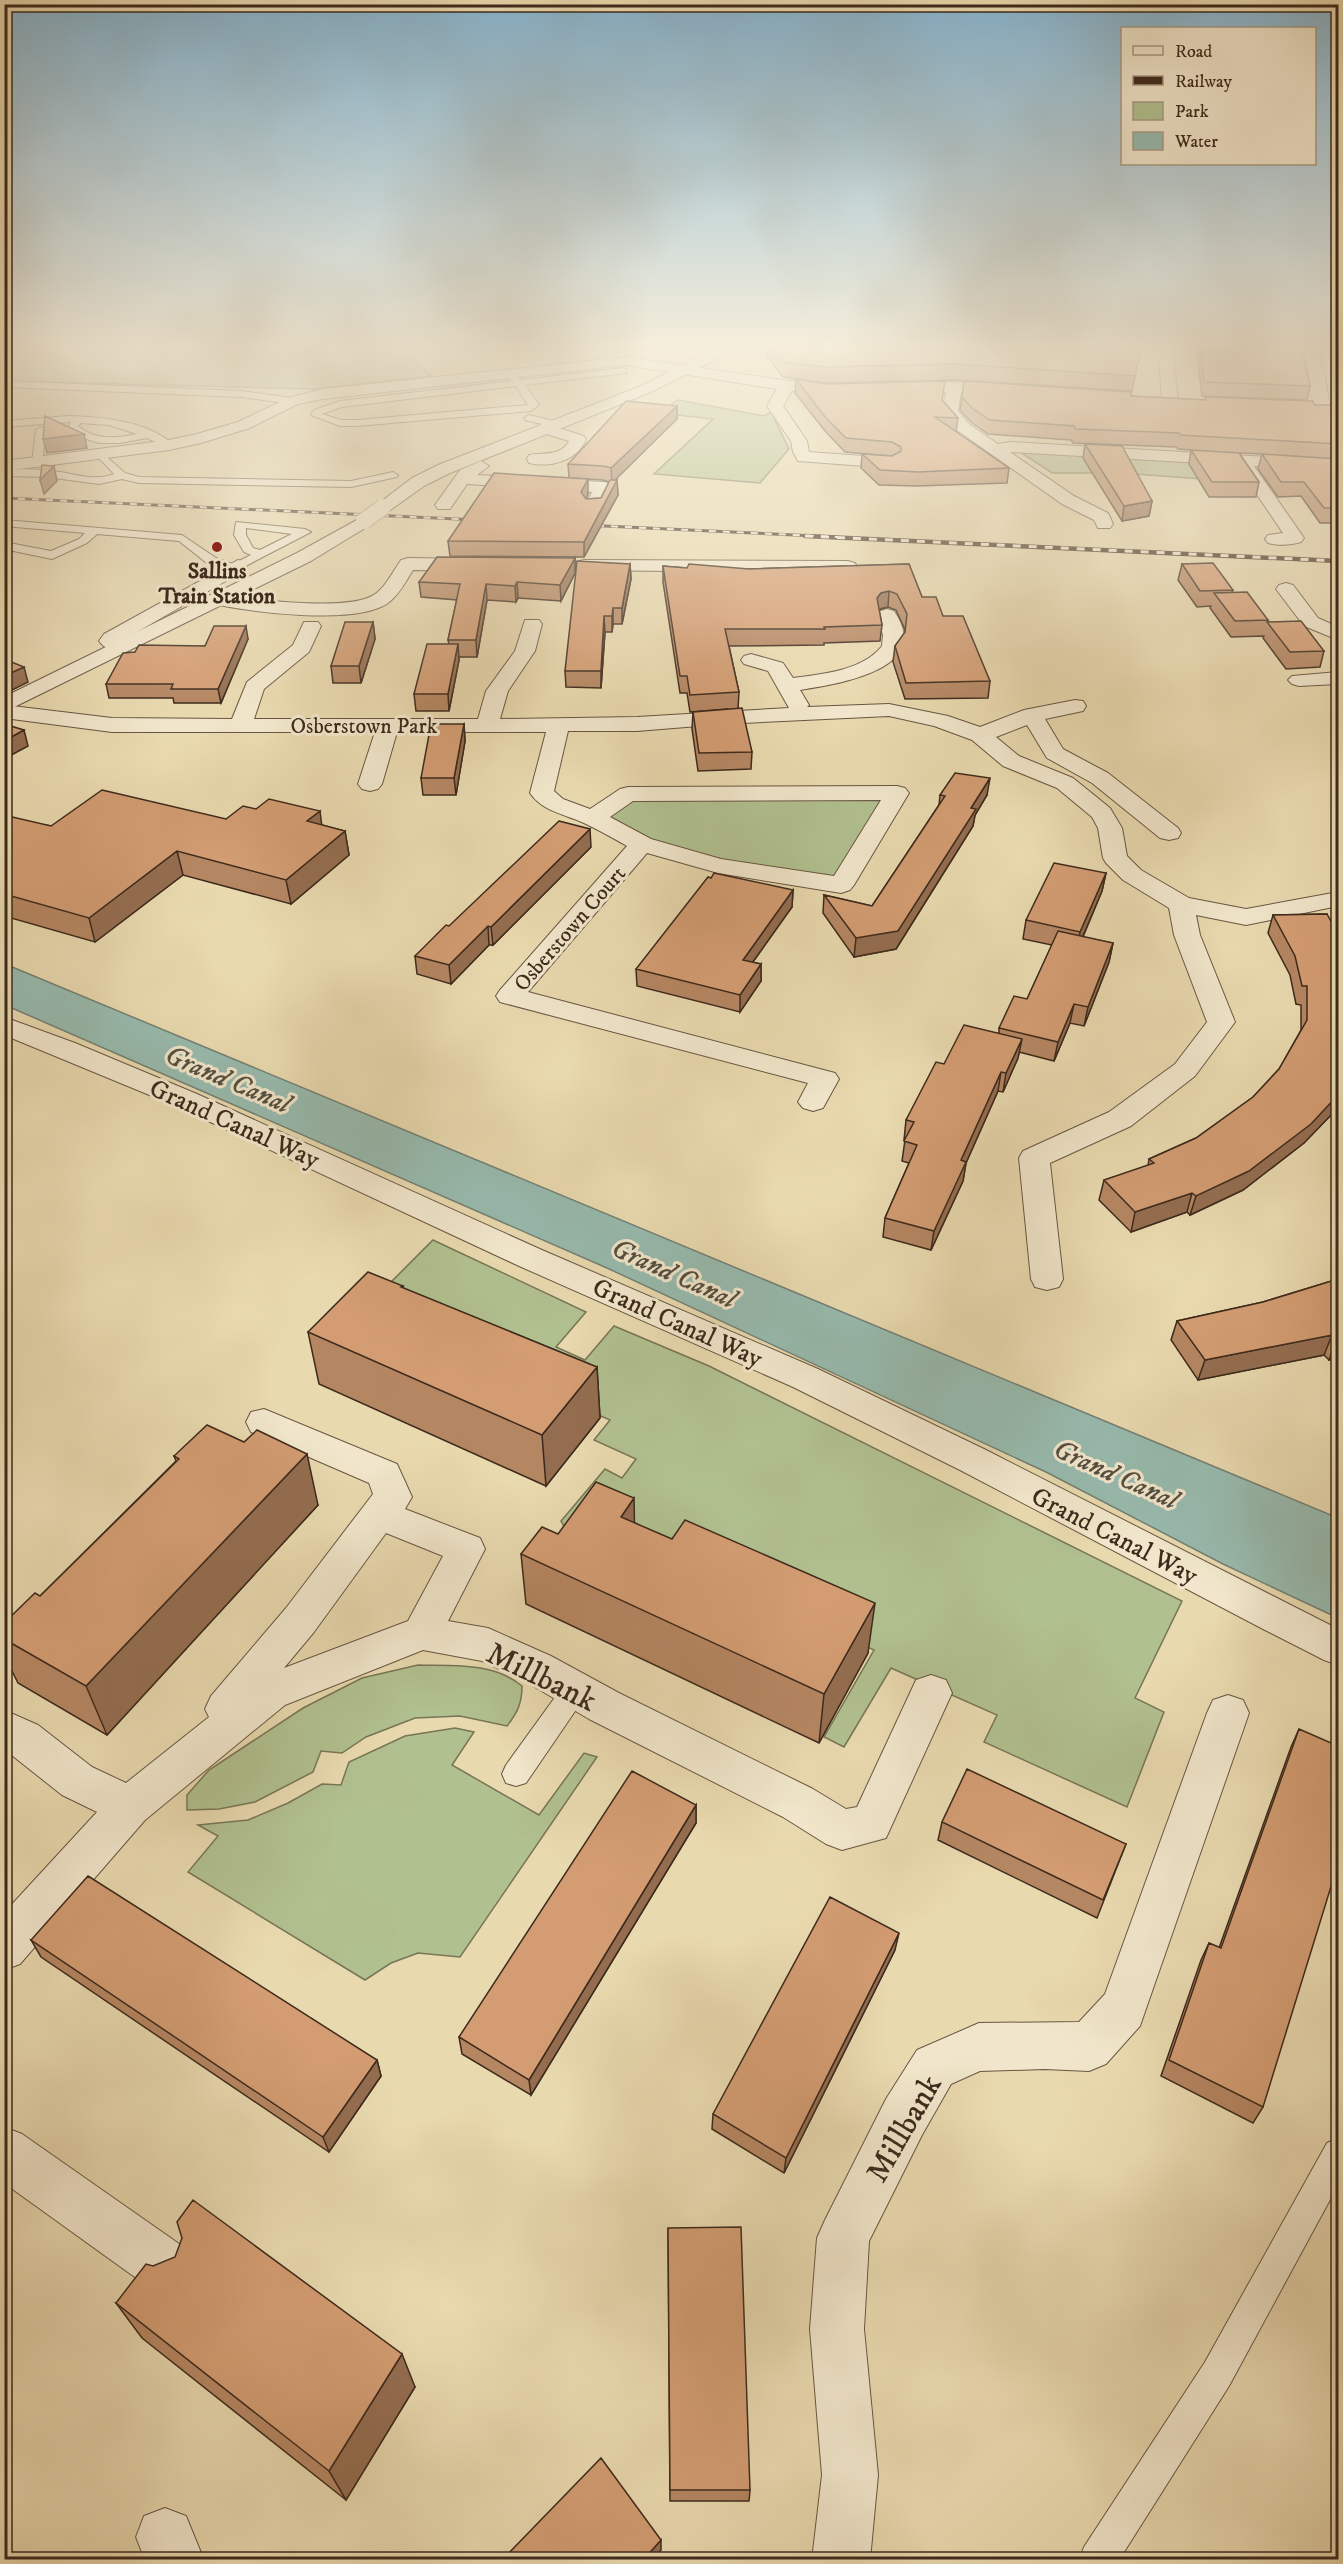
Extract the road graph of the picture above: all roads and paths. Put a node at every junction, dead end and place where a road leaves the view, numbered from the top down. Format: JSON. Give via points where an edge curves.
{"nodes":[{"id":1,"x":112,"y":466,"type":"edge"},
{"id":2,"x":451,"y":466,"type":"edge"},
{"id":3,"x":482,"y":466,"type":"edge"},
{"id":4,"x":1019,"y":466,"type":"edge"},
{"id":5,"x":1245,"y":466,"type":"edge"},
{"id":6,"x":4,"y":473,"type":"edge"},
{"id":7,"x":121,"y":475,"type":"junction"},
{"id":8,"x":393,"y":475,"type":"dead end"},
{"id":9,"x":463,"y":479,"type":"junction"},
{"id":10,"x":444,"y":505,"type":"dead end"},
{"id":11,"x":593,"y":508,"type":"edge"},
{"id":12,"x":4,"y":524,"type":"edge"},
{"id":13,"x":1104,"y":524,"type":"dead end"},
{"id":14,"x":94,"y":531,"type":"junction"},
{"id":15,"x":1274,"y":539,"type":"dead end"},
{"id":16,"x":4,"y":544,"type":"edge"},
{"id":17,"x":261,"y":554,"type":"junction"},
{"id":18,"x":500,"y":565,"type":"edge"},
{"id":19,"x":568,"y":566,"type":"edge"},
{"id":20,"x":236,"y":567,"type":"junction"},
{"id":21,"x":872,"y":567,"type":"edge"},
{"id":22,"x":1286,"y":589,"type":"dead end"},
{"id":23,"x":217,"y":599,"type":"junction"},
{"id":24,"x":887,"y":615,"type":"dead end"},
{"id":25,"x":532,"y":624,"type":"dead end"},
{"id":26,"x":311,"y":626,"type":"dead end"},
{"id":27,"x":1338,"y":634,"type":"edge"},
{"id":28,"x":121,"y":646,"type":"junction"},
{"id":29,"x":751,"y":660,"type":"dead end"},
{"id":30,"x":1338,"y":678,"type":"edge"},
{"id":31,"x":1299,"y":680,"type":"dead end"},
{"id":32,"x":788,"y":685,"type":"junction"},
{"id":33,"x":4,"y":706,"type":"edge"},
{"id":34,"x":1075,"y":706,"type":"dead end"},
{"id":35,"x":4,"y":711,"type":"edge"},
{"id":36,"x":802,"y":713,"type":"junction"},
{"id":37,"x":1032,"y":715,"type":"junction"},
{"id":38,"x":241,"y":724,"type":"junction"},
{"id":39,"x":388,"y":725,"type":"junction"},
{"id":40,"x":559,"y":725,"type":"junction"},
{"id":41,"x":488,"y":726,"type":"junction"},
{"id":42,"x":980,"y":735,"type":"junction"},
{"id":43,"x":370,"y":784,"type":"dead end"},
{"id":44,"x":593,"y":818,"type":"junction"},
{"id":45,"x":1169,"y":833,"type":"dead end"},
{"id":46,"x":642,"y":844,"type":"junction"},
{"id":47,"x":1338,"y":899,"type":"edge"},
{"id":48,"x":1181,"y":904,"type":"junction"},
{"id":49,"x":4,"y":1025,"type":"edge"},
{"id":50,"x":813,"y":1102,"type":"dead end"},
{"id":51,"x":1047,"y":1279,"type":"dead end"},
{"id":52,"x":264,"y":1422,"type":"dead end"},
{"id":53,"x":378,"y":1514,"type":"junction"},
{"id":54,"x":422,"y":1633,"type":"junction"},
{"id":55,"x":1338,"y":1648,"type":"edge"},
{"id":56,"x":575,"y":1690,"type":"junction"},
{"id":57,"x":931,"y":1693,"type":"dead end"},
{"id":58,"x":1228,"y":1713,"type":"dead end"},
{"id":59,"x":4,"y":1728,"type":"edge"},
{"id":60,"x":185,"y":1758,"type":"junction"},
{"id":61,"x":516,"y":1774,"type":"dead end"},
{"id":62,"x":130,"y":1806,"type":"junction"},
{"id":63,"x":4,"y":1948,"type":"edge"},
{"id":64,"x":4,"y":2152,"type":"edge"},
{"id":65,"x":1338,"y":2154,"type":"edge"},
{"id":66,"x":176,"y":2274,"type":"edge"},
{"id":67,"x":841,"y":2559,"type":"edge"},
{"id":68,"x":1097,"y":2559,"type":"edge"}],
"edges":[{"from":1,"to":7,"type":"lane"},
{"from":2,"to":23,"type":"street","bridge":true,"via":[[304,557]]},
{"from":3,"to":9,"type":"street"},
{"from":4,"to":13,"type":"street","via":[[1068,500],[1102,517]]},
{"from":5,"to":15,"type":"street","via":[[1295,538]]},
{"from":6,"to":7,"type":"lane","via":[[107,482]]},
{"from":7,"to":8,"type":"lane","via":[[138,480],[351,484]]},
{"from":9,"to":10,"type":"street"},
{"from":9,"to":11,"type":"street","via":[[603,487]]},
{"from":12,"to":14,"type":"lane"},
{"from":14,"to":16,"type":"lane","via":[[52,555]]},
{"from":14,"to":20,"type":"lane","via":[[182,538],[212,561]]},
{"from":17,"to":17,"type":"lane","via":[[279,545],[305,532],[240,524],[240,535],[248,550]]},
{"from":17,"to":20,"type":"lane"},
{"from":18,"to":23,"type":"street","via":[[413,556],[380,599],[350,607],[253,607]]},
{"from":19,"to":21,"type":"street","via":[[616,561]]},
{"from":20,"to":28,"type":"street","via":[[114,635],[109,641]]},
{"from":22,"to":27,"type":"street","via":[[1311,622]]},
{"from":23,"to":28,"type":"street"},
{"from":24,"to":32,"type":"street","via":[[894,640],[876,662],[831,679]]},
{"from":25,"to":41,"type":"street","via":[[525,651],[497,691]]},
{"from":26,"to":38,"type":"street","via":[[302,648],[254,686]]},
{"from":28,"to":33,"type":"street"},
{"from":29,"to":32,"type":"street","via":[[776,667]]},
{"from":30,"to":31,"type":"street"},
{"from":32,"to":36,"type":"street"},
{"from":34,"to":37,"type":"street"},
{"from":35,"to":38,"type":"street","name":"Osberstown Park","via":[[112,725]]},
{"from":36,"to":40,"type":"street","name":"Osberstown Park"},
{"from":36,"to":42,"type":"street","name":"Osberstown Park","via":[[889,710],[940,720]]},
{"from":37,"to":42,"type":"street"},
{"from":37,"to":45,"type":"street","via":[[1055,753],[1100,777]]},
{"from":38,"to":39,"type":"street","name":"Osberstown Park"},
{"from":39,"to":41,"type":"street","name":"Osberstown Park"},
{"from":39,"to":43,"type":"street"},
{"from":40,"to":41,"type":"street","name":"Osberstown Park"},
{"from":40,"to":44,"type":"street","name":"Osberstown Court","via":[[542,793],[555,804]]},
{"from":42,"to":48,"type":"street","via":[[1011,762],[1065,783],[1102,813],[1110,828],[1115,858],[1132,876]]},
{"from":44,"to":46,"type":"street","name":"Osberstown Court"},
{"from":44,"to":46,"type":"street","via":[[628,794],[897,793],[841,885],[718,866]]},
{"from":46,"to":50,"type":"street","name":"Osberstown Court","via":[[510,996],[825,1079]]},
{"from":47,"to":48,"type":"street","via":[[1246,917]]},
{"from":48,"to":51,"type":"street","via":[[1187,935],[1221,1022],[1185,1070],[1120,1119],[1034,1158]]},
{"from":49,"to":55,"type":"street","name":"Grand Canal Way","via":[[269,1138],[850,1398]]},
{"from":52,"to":53,"type":"street","via":[[384,1474],[393,1497]]},
{"from":53,"to":54,"type":"street","via":[[466,1549]]},
{"from":53,"to":60,"type":"street","via":[[300,1620]]},
{"from":54,"to":56,"type":"street","name":"Millbank","via":[[488,1645]]},
{"from":54,"to":60,"type":"street","via":[[270,1692]]},
{"from":56,"to":57,"type":"street","name":"Millbank","via":[[798,1803],[842,1830],[871,1824]]},
{"from":56,"to":61,"type":"lane"},
{"from":58,"to":67,"type":"street","name":"Millbank","via":[[1123,2008],[1089,2047],[979,2046],[934,2067],[843,2238],[837,2329],[850,2475]]},
{"from":59,"to":62,"type":"street","via":[[23,1738],[77,1781]]},
{"from":60,"to":62,"type":"street"},
{"from":62,"to":63,"type":"street"},
{"from":64,"to":66,"type":"street"},
{"from":65,"to":68,"type":"lane","via":[[1217,2374]]}]}
